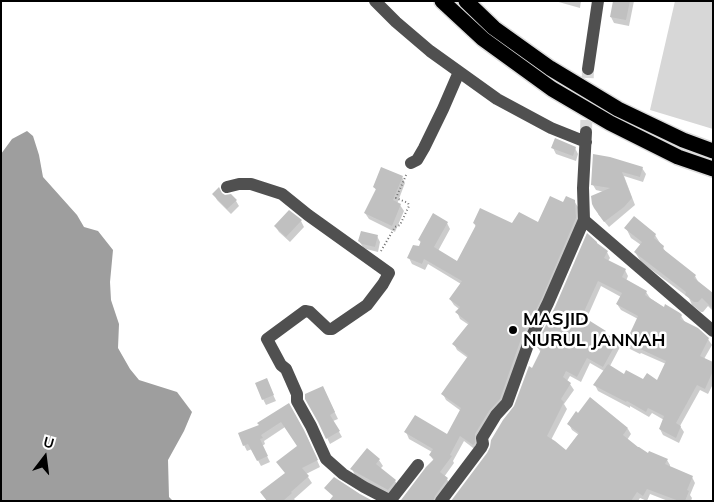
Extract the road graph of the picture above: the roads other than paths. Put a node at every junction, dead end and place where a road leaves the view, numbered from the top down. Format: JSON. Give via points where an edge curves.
{"nodes":[{"id":1,"x":375,"y":1,"type":"edge"},
{"id":2,"x":442,"y":1,"type":"edge"},
{"id":3,"x":466,"y":1,"type":"edge"},
{"id":4,"x":598,"y":1,"type":"edge"},
{"id":5,"x":588,"y":69,"type":"tunnel mouth"},
{"id":6,"x":458,"y":72,"type":"junction"},
{"id":7,"x":713,"y":151,"type":"edge"},
{"id":8,"x":411,"y":163,"type":"road end"},
{"id":9,"x":713,"y":169,"type":"edge"},
{"id":10,"x":227,"y":187,"type":"dead end"},
{"id":11,"x":584,"y":220,"type":"junction"},
{"id":12,"x":713,"y":331,"type":"edge"},
{"id":13,"x":418,"y":465,"type":"dead end"},
{"id":14,"x":391,"y":501,"type":"edge"},
{"id":15,"x":441,"y":501,"type":"edge"}],
"edges":[{"from":1,"to":6,"type":"street"},
{"from":2,"to":9,"type":"highway","via":[[483,39],[552,88],[610,123]]},
{"from":3,"to":7,"type":"highway","via":[[494,28],[618,110]]},
{"from":4,"to":5,"type":"street"},
{"from":6,"to":8,"type":"street","via":[[424,148],[417,160]]},
{"from":6,"to":11,"type":"street","via":[[528,117],[586,137]]},
{"from":10,"to":14,"type":"street","via":[[251,184],[284,195],[390,274],[367,305],[332,329],[305,311],[267,339],[286,369],[297,401],[326,459],[343,474]]},
{"from":11,"to":12,"type":"street"},
{"from":11,"to":15,"type":"street","via":[[529,342],[507,403],[482,438],[481,448]]},
{"from":13,"to":14,"type":"street"}]}
